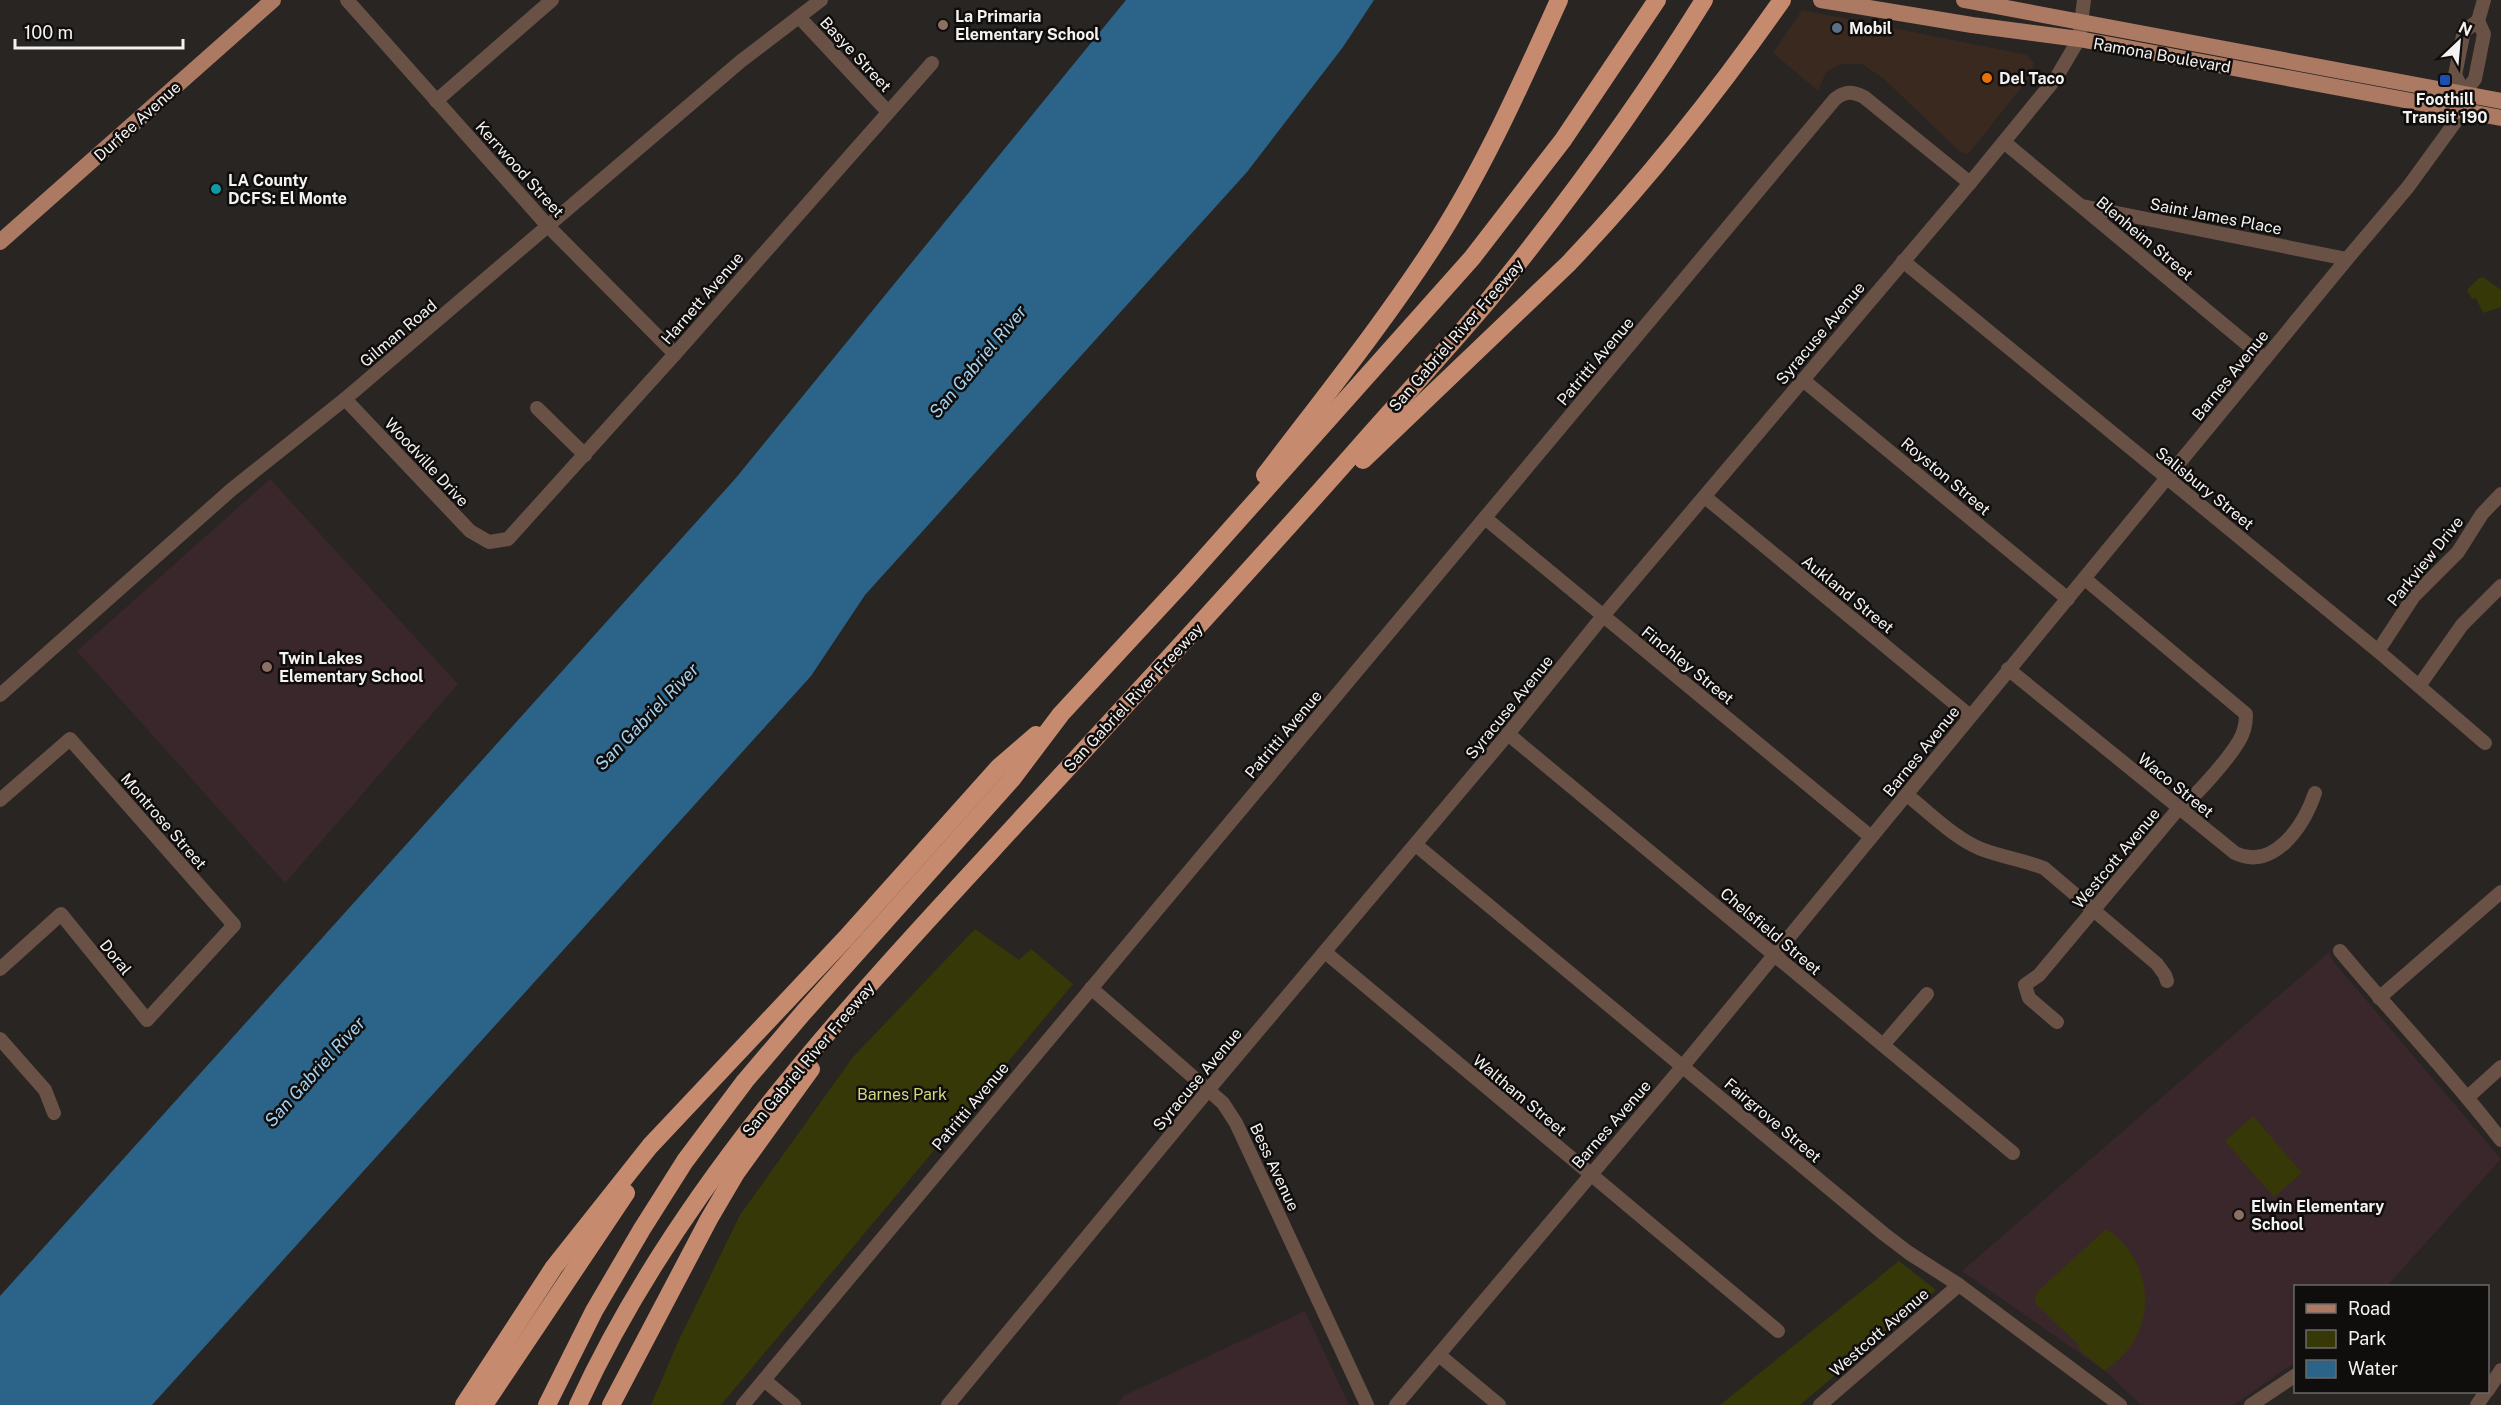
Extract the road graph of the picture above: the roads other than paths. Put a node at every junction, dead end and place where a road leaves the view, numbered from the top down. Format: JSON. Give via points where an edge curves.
{"nodes":[{"id":1,"x":273,"y":0,"type":"edge"},
{"id":2,"x":347,"y":0,"type":"edge"},
{"id":3,"x":552,"y":0,"type":"edge"},
{"id":4,"x":821,"y":0,"type":"edge"},
{"id":5,"x":1559,"y":0,"type":"edge"},
{"id":6,"x":1657,"y":0,"type":"edge"},
{"id":7,"x":1704,"y":0,"type":"edge"},
{"id":8,"x":1782,"y":0,"type":"edge"},
{"id":9,"x":1821,"y":0,"type":"edge"},
{"id":10,"x":1964,"y":0,"type":"edge"},
{"id":11,"x":2084,"y":0,"type":"edge"},
{"id":12,"x":2484,"y":0,"type":"edge"},
{"id":13,"x":800,"y":18,"type":"junction"},
{"id":14,"x":2478,"y":21,"type":"junction"},
{"id":15,"x":2081,"y":22,"type":"junction"},
{"id":16,"x":2079,"y":39,"type":"junction"},
{"id":17,"x":932,"y":63,"type":"dead end"},
{"id":18,"x":2464,"y":93,"type":"junction"},
{"id":19,"x":436,"y":101,"type":"junction"},
{"id":20,"x":2501,"y":101,"type":"edge"},
{"id":21,"x":2464,"y":111,"type":"junction"},
{"id":22,"x":888,"y":112,"type":"junction"},
{"id":23,"x":2501,"y":118,"type":"edge"},
{"id":24,"x":2004,"y":142,"type":"junction"},
{"id":25,"x":1971,"y":183,"type":"junction"},
{"id":26,"x":2080,"y":206,"type":"junction"},
{"id":27,"x":548,"y":225,"type":"junction"},
{"id":28,"x":0,"y":242,"type":"edge"},
{"id":29,"x":2347,"y":259,"type":"junction"},
{"id":30,"x":1903,"y":261,"type":"junction"},
{"id":31,"x":675,"y":354,"type":"junction"},
{"id":32,"x":2265,"y":359,"type":"junction"},
{"id":33,"x":1803,"y":380,"type":"junction"},
{"id":34,"x":345,"y":399,"type":"junction"},
{"id":35,"x":537,"y":408,"type":"dead end"},
{"id":36,"x":585,"y":455,"type":"junction"},
{"id":37,"x":2167,"y":478,"type":"junction"},
{"id":38,"x":2501,"y":494,"type":"edge"},
{"id":39,"x":1705,"y":497,"type":"junction"},
{"id":40,"x":1485,"y":518,"type":"junction"},
{"id":41,"x":489,"y":542,"type":"joint"},
{"id":42,"x":1268,"y":550,"type":"junction"},
{"id":43,"x":1186,"y":579,"type":"junction"},
{"id":44,"x":2085,"y":579,"type":"junction"},
{"id":45,"x":2501,"y":586,"type":"edge"},
{"id":46,"x":2068,"y":599,"type":"junction"},
{"id":47,"x":1603,"y":616,"type":"junction"},
{"id":48,"x":2378,"y":651,"type":"junction"},
{"id":49,"x":2008,"y":669,"type":"junction"},
{"id":50,"x":2419,"y":686,"type":"junction"},
{"id":51,"x":0,"y":695,"type":"edge"},
{"id":52,"x":1061,"y":714,"type":"junction"},
{"id":53,"x":1970,"y":716,"type":"junction"},
{"id":54,"x":1508,"y":734,"type":"junction"},
{"id":55,"x":2485,"y":743,"type":"dead end"},
{"id":56,"x":2315,"y":793,"type":"dead end"},
{"id":57,"x":1907,"y":795,"type":"junction"},
{"id":58,"x":0,"y":800,"type":"edge"},
{"id":59,"x":2180,"y":808,"type":"junction"},
{"id":60,"x":1871,"y":837,"type":"junction"},
{"id":61,"x":1416,"y":845,"type":"junction"},
{"id":62,"x":2501,"y":892,"type":"edge"},
{"id":63,"x":2094,"y":910,"type":"junction"},
{"id":64,"x":2340,"y":951,"type":"dead end"},
{"id":65,"x":1325,"y":952,"type":"junction"},
{"id":66,"x":1774,"y":954,"type":"junction"},
{"id":67,"x":894,"y":957,"type":"junction"},
{"id":68,"x":0,"y":969,"type":"edge"},
{"id":69,"x":2167,"y":981,"type":"dead end"},
{"id":70,"x":1091,"y":988,"type":"junction"},
{"id":71,"x":1927,"y":994,"type":"dead end"},
{"id":72,"x":2379,"y":998,"type":"junction"},
{"id":73,"x":147,"y":1020,"type":"joint"},
{"id":74,"x":2057,"y":1022,"type":"dead end"},
{"id":75,"x":0,"y":1039,"type":"edge"},
{"id":76,"x":1883,"y":1045,"type":"junction"},
{"id":77,"x":1683,"y":1066,"type":"junction"},
{"id":78,"x":2501,"y":1067,"type":"edge"},
{"id":79,"x":1209,"y":1089,"type":"junction"},
{"id":80,"x":2468,"y":1097,"type":"junction"},
{"id":81,"x":54,"y":1113,"type":"dead end"},
{"id":82,"x":683,"y":1113,"type":"junction"},
{"id":83,"x":2501,"y":1140,"type":"edge"},
{"id":84,"x":2013,"y":1153,"type":"dead end"},
{"id":85,"x":1590,"y":1174,"type":"junction"},
{"id":86,"x":1959,"y":1285,"type":"junction"},
{"id":87,"x":1778,"y":1331,"type":"dead end"},
{"id":88,"x":1439,"y":1355,"type":"junction"},
{"id":89,"x":635,"y":1361,"type":"junction"},
{"id":90,"x":2501,"y":1370,"type":"edge"},
{"id":91,"x":2294,"y":1376,"type":"edge"},
{"id":92,"x":764,"y":1380,"type":"junction"},
{"id":93,"x":2489,"y":1388,"type":"edge"},
{"id":94,"x":2112,"y":1403,"type":"edge"},
{"id":95,"x":464,"y":1405,"type":"edge"},
{"id":96,"x":484,"y":1405,"type":"edge"},
{"id":97,"x":547,"y":1405,"type":"edge"},
{"id":98,"x":578,"y":1405,"type":"edge"},
{"id":99,"x":611,"y":1405,"type":"edge"},
{"id":100,"x":618,"y":1405,"type":"edge"},
{"id":101,"x":743,"y":1405,"type":"edge"},
{"id":102,"x":794,"y":1405,"type":"edge"},
{"id":103,"x":948,"y":1405,"type":"edge"},
{"id":104,"x":1367,"y":1405,"type":"edge"},
{"id":105,"x":1396,"y":1405,"type":"edge"},
{"id":106,"x":1499,"y":1405,"type":"edge"},
{"id":107,"x":1820,"y":1405,"type":"edge"},
{"id":108,"x":2251,"y":1405,"type":"edge"}],
"edges":[{"from":1,"to":28,"type":"main road","name":"Durfee Avenue"},
{"from":2,"to":19,"type":"street","name":"Kerrwood Street"},
{"from":3,"to":19,"type":"street"},
{"from":4,"to":13,"type":"street","name":"Gilman Road"},
{"from":5,"to":43,"type":"highway","via":[[1527,72],[1440,236],[1363,346]]},
{"from":6,"to":43,"type":"highway","name":"San Gabriel River Freeway","via":[[1563,140],[1472,258]]},
{"from":7,"to":42,"type":"highway","name":"San Gabriel River Freeway","via":[[1644,92],[1533,243],[1483,306]]},
{"from":8,"to":42,"type":"highway","via":[[1656,168],[1598,233]]},
{"from":9,"to":16,"type":"main road","name":"Ramona Boulevard","via":[[1972,26]]},
{"from":10,"to":15,"type":"main road","name":"Ramona Boulevard"},
{"from":11,"to":15,"type":"street","name":"Syracuse Avenue"},
{"from":12,"to":14,"type":"street"},
{"from":13,"to":22,"type":"street","name":"Basye Street"},
{"from":13,"to":27,"type":"street","name":"Gilman Road","via":[[741,61]]},
{"from":14,"to":18,"type":"street","via":[[2484,34],[2475,79]]},
{"from":14,"to":18,"type":"street","via":[[2464,30],[2455,75]]},
{"from":15,"to":16,"type":"street","name":"Syracuse Avenue"},
{"from":15,"to":18,"type":"main road","name":"Ramona Boulevard"},
{"from":16,"to":21,"type":"main road","name":"Ramona Boulevard"},
{"from":16,"to":24,"type":"street","name":"Syracuse Avenue","via":[[2056,78]]},
{"from":17,"to":22,"type":"street","name":"Harnett Avenue"},
{"from":18,"to":20,"type":"main road","name":"Ramona Boulevard"},
{"from":18,"to":21,"type":"street"},
{"from":19,"to":27,"type":"street","name":"Kerrwood Street"},
{"from":21,"to":23,"type":"main road","name":"Ramona Boulevard"},
{"from":21,"to":29,"type":"street","name":"Barnes Avenue","via":[[2408,187]]},
{"from":22,"to":31,"type":"street","name":"Harnett Avenue"},
{"from":24,"to":25,"type":"street","name":"Syracuse Avenue"},
{"from":24,"to":26,"type":"street","name":"Blenheim Street"},
{"from":25,"to":30,"type":"street","name":"Syracuse Avenue"},
{"from":25,"to":40,"type":"street","name":"Patritti Avenue","via":[[1878,107],[1853,92],[1842,94]]},
{"from":26,"to":29,"type":"street","name":"Saint James Place"},
{"from":26,"to":32,"type":"street","name":"Blenheim Street"},
{"from":27,"to":31,"type":"street","name":"Kerrwood Street"},
{"from":27,"to":34,"type":"street","name":"Gilman Road"},
{"from":29,"to":32,"type":"street","name":"Barnes Avenue"},
{"from":30,"to":33,"type":"street","name":"Syracuse Avenue"},
{"from":30,"to":37,"type":"street","name":"Salisbury Street"},
{"from":31,"to":36,"type":"street","name":"Harnett Avenue"},
{"from":32,"to":37,"type":"street","name":"Barnes Avenue"},
{"from":33,"to":39,"type":"street","name":"Syracuse Avenue"},
{"from":33,"to":46,"type":"street","name":"Royston Street"},
{"from":34,"to":41,"type":"street","name":"Woodville Drive","via":[[470,531]]},
{"from":34,"to":51,"type":"street","name":"Gilman Road","via":[[231,490]]},
{"from":35,"to":36,"type":"street"},
{"from":36,"to":41,"type":"street","name":"Harnett Avenue","via":[[508,539]]},
{"from":37,"to":44,"type":"street","name":"Barnes Avenue"},
{"from":37,"to":48,"type":"street","name":"Salisbury Street"},
{"from":38,"to":48,"type":"street","name":"Parkview Drive","via":[[2482,514],[2458,552],[2414,596]]},
{"from":39,"to":47,"type":"street","name":"Syracuse Avenue"},
{"from":39,"to":53,"type":"street","name":"Aukland Street"},
{"from":40,"to":47,"type":"street","name":"Finchley Street"},
{"from":40,"to":70,"type":"street","name":"Patritti Avenue"},
{"from":42,"to":67,"type":"highway","name":"San Gabriel River Freeway"},
{"from":43,"to":52,"type":"highway","name":"San Gabriel River Freeway"},
{"from":44,"to":46,"type":"street","name":"Barnes Avenue"},
{"from":44,"to":59,"type":"street","name":"Westcott Avenue","via":[[2246,714],[2239,741],[2191,801]]},
{"from":45,"to":50,"type":"street","via":[[2462,625]]},
{"from":46,"to":49,"type":"street","name":"Barnes Avenue"},
{"from":47,"to":54,"type":"street","name":"Syracuse Avenue"},
{"from":47,"to":60,"type":"street","name":"Finchley Street"},
{"from":48,"to":50,"type":"street","name":"Salisbury Street"},
{"from":49,"to":53,"type":"street","name":"Barnes Avenue"},
{"from":49,"to":59,"type":"street","name":"Waco Street"},
{"from":50,"to":55,"type":"street","name":"Salisbury Street"},
{"from":52,"to":82,"type":"highway","via":[[999,767]]},
{"from":52,"to":97,"type":"highway","name":"San Gabriel River Freeway","via":[[1012,779],[745,1081],[685,1161],[594,1311]]},
{"from":53,"to":57,"type":"street","name":"Barnes Avenue"},
{"from":54,"to":61,"type":"street","name":"Syracuse Avenue"},
{"from":54,"to":66,"type":"street","name":"Chelsfield Street"},
{"from":56,"to":59,"type":"street","name":"Waco Street","via":[[2308,812],[2281,846],[2258,858],[2235,853]]},
{"from":57,"to":60,"type":"street","name":"Barnes Avenue"},
{"from":57,"to":63,"type":"street","via":[[1966,842],[2044,868]]},
{"from":58,"to":73,"type":"street","name":"Montrose Street","via":[[70,739],[234,925]]},
{"from":59,"to":63,"type":"street","name":"Westcott Avenue"},
{"from":60,"to":66,"type":"street","name":"Barnes Avenue"},
{"from":61,"to":65,"type":"street","name":"Syracuse Avenue"},
{"from":61,"to":77,"type":"street","name":"Fairgrove Street"},
{"from":62,"to":72,"type":"street"},
{"from":63,"to":69,"type":"street","via":[[2157,964]]},
{"from":63,"to":74,"type":"street","name":"Westcott Avenue","via":[[2039,975],[2025,985],[2029,998]]},
{"from":64,"to":72,"type":"street"},
{"from":65,"to":79,"type":"street","name":"Syracuse Avenue"},
{"from":65,"to":85,"type":"street","name":"Waltham Street"},
{"from":66,"to":76,"type":"street","name":"Chelsfield Street"},
{"from":66,"to":77,"type":"street","name":"Barnes Avenue"},
{"from":67,"to":89,"type":"highway","via":[[736,1173]]},
{"from":67,"to":98,"type":"highway","name":"San Gabriel River Freeway","via":[[775,1095],[713,1177],[621,1323]]},
{"from":68,"to":73,"type":"street","name":"Doral","via":[[60,914]]},
{"from":70,"to":79,"type":"street","name":"Bess Avenue"},
{"from":70,"to":92,"type":"street","name":"Patritti Avenue"},
{"from":71,"to":76,"type":"street"},
{"from":72,"to":80,"type":"street"},
{"from":75,"to":81,"type":"street","via":[[45,1090]]},
{"from":76,"to":84,"type":"street","name":"Chelsfield Street"},
{"from":77,"to":85,"type":"street","name":"Barnes Avenue"},
{"from":77,"to":86,"type":"street","name":"Fairgrove Street","via":[[1884,1234]]},
{"from":78,"to":80,"type":"street"},
{"from":79,"to":103,"type":"street","name":"Syracuse Avenue"},
{"from":79,"to":104,"type":"street","name":"Bess Avenue","via":[[1236,1123]]},
{"from":80,"to":83,"type":"street"},
{"from":82,"to":95,"type":"highway","via":[[650,1146],[554,1267]]},
{"from":82,"to":96,"type":"highway"},
{"from":85,"to":87,"type":"street","name":"Waltham Street"},
{"from":85,"to":88,"type":"street","name":"Barnes Avenue"},
{"from":86,"to":94,"type":"street","name":"Fairgrove Street"},
{"from":86,"to":107,"type":"street","name":"Westcott Avenue"},
{"from":88,"to":105,"type":"street","name":"Barnes Avenue"},
{"from":88,"to":106,"type":"street"},
{"from":89,"to":99,"type":"highway"},
{"from":89,"to":100,"type":"highway"},
{"from":90,"to":93,"type":"street"},
{"from":91,"to":108,"type":"street"},
{"from":92,"to":101,"type":"street","name":"Patritti Avenue"},
{"from":92,"to":102,"type":"street"}]}
